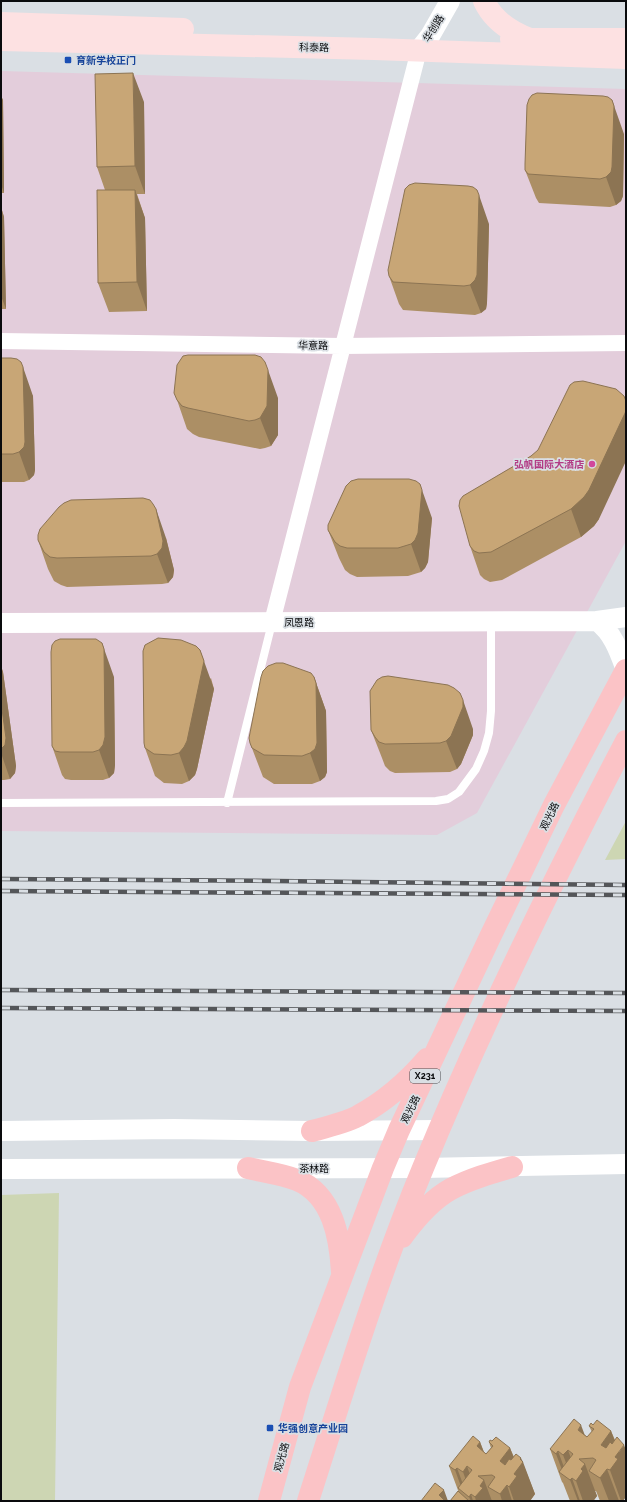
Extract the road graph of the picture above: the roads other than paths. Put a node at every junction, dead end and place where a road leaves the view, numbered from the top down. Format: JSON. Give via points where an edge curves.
{"nodes":[{"id":1,"x":436,"y":1,"type":"edge"},
{"id":2,"x":450,"y":1,"type":"edge"},
{"id":3,"x":484,"y":1,"type":"edge"},
{"id":4,"x":1,"y":24,"type":"edge"},
{"id":5,"x":531,"y":39,"type":"junction"},
{"id":6,"x":626,"y":39,"type":"edge"},
{"id":7,"x":1,"y":40,"type":"edge"},
{"id":8,"x":423,"y":41,"type":"junction"},
{"id":9,"x":626,"y":58,"type":"edge"},
{"id":10,"x":1,"y":341,"type":"edge"},
{"id":11,"x":626,"y":343,"type":"edge"},
{"id":12,"x":342,"y":346,"type":"junction"},
{"id":13,"x":626,"y":617,"type":"edge"},
{"id":14,"x":491,"y":621,"type":"junction"},
{"id":15,"x":597,"y":621,"type":"junction"},
{"id":16,"x":272,"y":622,"type":"junction"},
{"id":17,"x":1,"y":623,"type":"edge"},
{"id":18,"x":626,"y":670,"type":"edge"},
{"id":19,"x":626,"y":741,"type":"edge"},
{"id":20,"x":1,"y":803,"type":"edge"},
{"id":21,"x":227,"y":803,"type":"junction"},
{"id":22,"x":444,"y":1037,"type":"junction"},
{"id":23,"x":312,"y":1130,"type":"junction"},
{"id":24,"x":399,"y":1130,"type":"junction"},
{"id":25,"x":439,"y":1130,"type":"junction"},
{"id":26,"x":1,"y":1131,"type":"edge"},
{"id":27,"x":626,"y":1164,"type":"edge"},
{"id":28,"x":512,"y":1167,"type":"junction"},
{"id":29,"x":248,"y":1168,"type":"junction"},
{"id":30,"x":384,"y":1168,"type":"junction"},
{"id":31,"x":423,"y":1168,"type":"junction"},
{"id":32,"x":1,"y":1170,"type":"edge"},
{"id":33,"x":389,"y":1254,"type":"junction"},
{"id":34,"x":343,"y":1276,"type":"junction"},
{"id":35,"x":269,"y":1501,"type":"edge"},
{"id":36,"x":308,"y":1501,"type":"edge"}],
"edges":[{"from":1,"to":8,"type":"street","name":"华创路","via":[[428,15]]},
{"from":2,"to":8,"type":"street","name":"华创路"},
{"from":3,"to":5,"type":"main road","via":[[500,23]]},
{"from":4,"to":8,"type":"main road","name":"科泰路"},
{"from":5,"to":6,"type":"main road","name":"科泰路"},
{"from":5,"to":8,"type":"main road","name":"科泰路"},
{"from":7,"to":8,"type":"main road","name":"科泰路"},
{"from":8,"to":9,"type":"main road","name":"科泰路"},
{"from":8,"to":12,"type":"street"},
{"from":10,"to":12,"type":"street","name":"华意路"},
{"from":11,"to":12,"type":"street","name":"华意路"},
{"from":12,"to":16,"type":"street"},
{"from":13,"to":15,"type":"street","name":"凤恩路"},
{"from":14,"to":15,"type":"street","name":"凤恩路"},
{"from":14,"to":16,"type":"street","name":"凤恩路"},
{"from":14,"to":21,"type":"lane","via":[[489,733],[476,769],[459,792],[448,799],[436,801]]},
{"from":15,"to":18,"type":"street","via":[[617,645]]},
{"from":16,"to":17,"type":"street","name":"凤恩路"},
{"from":16,"to":21,"type":"lane"},
{"from":18,"to":22,"type":"main road","name":"观光路","number":"X231","via":[[554,805]]},
{"from":19,"to":25,"type":"main road","via":[[512,966]]},
{"from":20,"to":21,"type":"lane"},
{"from":22,"to":23,"type":"main road","via":[[410,1077],[376,1105],[358,1116]]},
{"from":22,"to":24,"type":"main road","name":"观光路","number":"X231"},
{"from":23,"to":24,"type":"street"},
{"from":23,"to":26,"type":"street"},
{"from":24,"to":25,"type":"street"},
{"from":24,"to":30,"type":"main road","name":"观光路","number":"X231"},
{"from":25,"to":31,"type":"main road"},
{"from":27,"to":28,"type":"street","name":"茶林路"},
{"from":28,"to":31,"type":"street","name":"茶林路"},
{"from":28,"to":33,"type":"main road","via":[[472,1179],[450,1190],[428,1206]]},
{"from":29,"to":30,"type":"street","name":"茶林路"},
{"from":29,"to":32,"type":"street","name":"茶林路"},
{"from":29,"to":34,"type":"main road","via":[[297,1180],[322,1200],[337,1230]]},
{"from":30,"to":31,"type":"street","name":"茶林路"},
{"from":30,"to":34,"type":"main road","name":"观光路","number":"X231"},
{"from":31,"to":33,"type":"main road"},
{"from":33,"to":36,"type":"main road"},
{"from":34,"to":35,"type":"main road","name":"观光路","number":"X231","via":[[300,1387]]}]}
